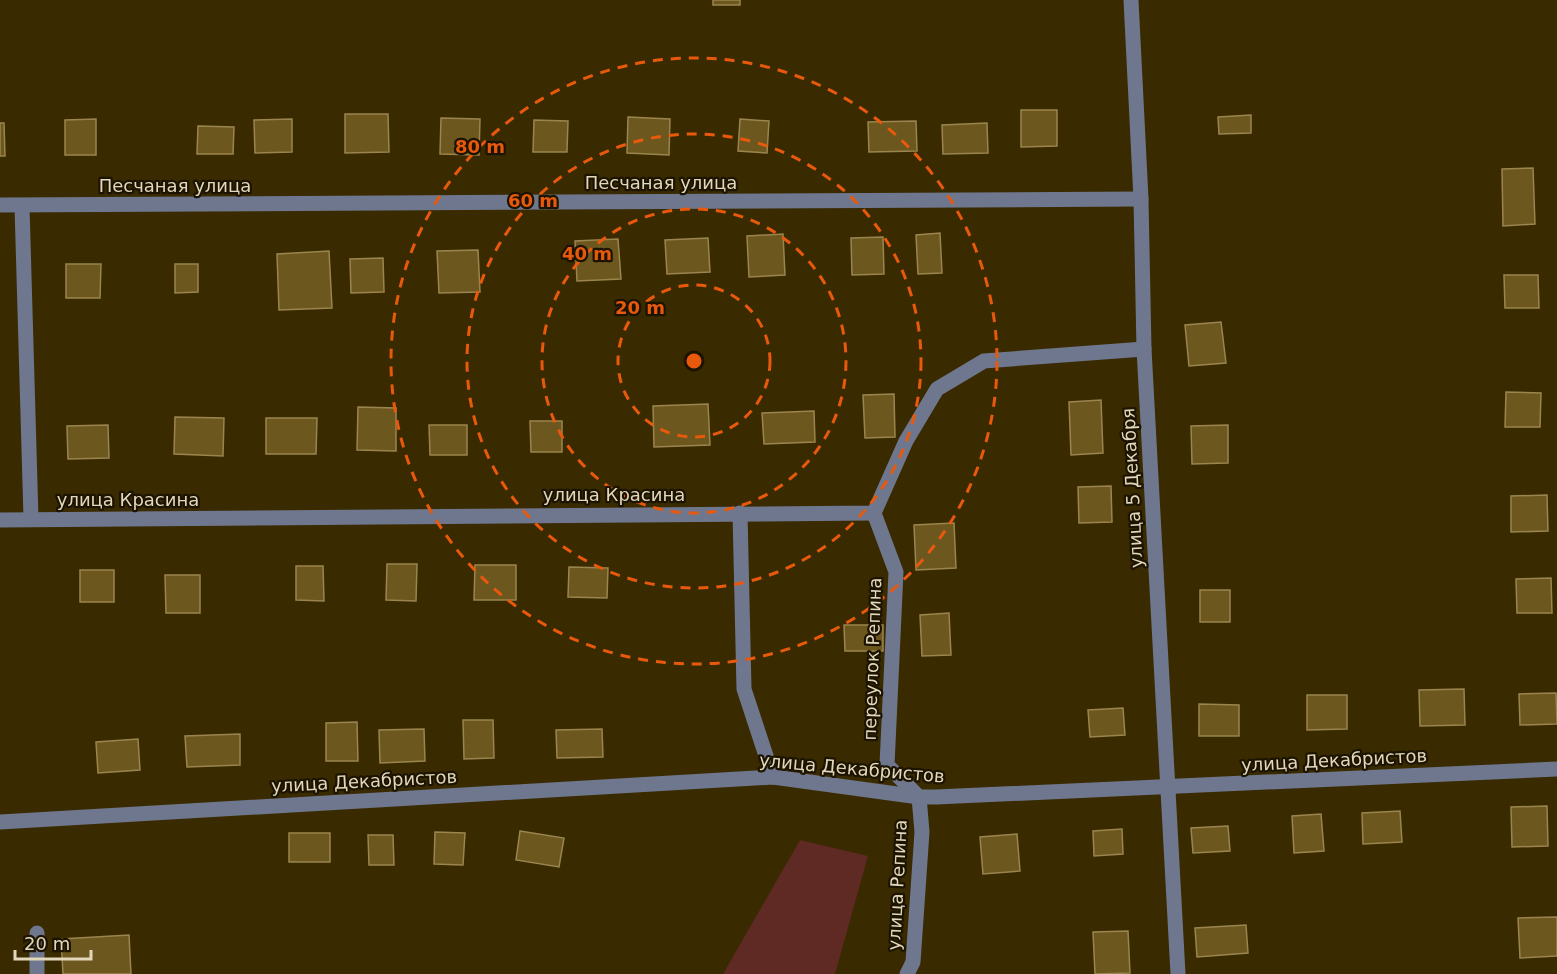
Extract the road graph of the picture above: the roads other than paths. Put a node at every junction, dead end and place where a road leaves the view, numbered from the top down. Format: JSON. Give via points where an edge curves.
{"nodes":[{"id":1,"x":1131,"y":0,"type":"edge"},
{"id":2,"x":1142,"y":199,"type":"junction"},
{"id":3,"x":0,"y":205,"type":"edge"},
{"id":4,"x":22,"y":206,"type":"junction"},
{"id":5,"x":1144,"y":349,"type":"junction"},
{"id":6,"x":740,"y":513,"type":"junction"},
{"id":7,"x":874,"y":513,"type":"junction"},
{"id":8,"x":31,"y":519,"type":"junction"},
{"id":9,"x":0,"y":520,"type":"edge"},
{"id":10,"x":1557,"y":769,"type":"edge"},
{"id":11,"x":773,"y":777,"type":"junction"},
{"id":12,"x":1169,"y":787,"type":"junction"},
{"id":13,"x":919,"y":797,"type":"junction"},
{"id":14,"x":0,"y":822,"type":"edge"},
{"id":15,"x":37,"y":933,"type":"dead end"},
{"id":16,"x":37,"y":974,"type":"edge"},
{"id":17,"x":907,"y":974,"type":"edge"},
{"id":18,"x":1178,"y":974,"type":"edge"}],
"edges":[{"from":1,"to":2,"type":"street","name":"улица 5 Декабря"},
{"from":2,"to":4,"type":"street","name":"Песчаная улица"},
{"from":2,"to":5,"type":"street","name":"улица 5 Декабря"},
{"from":3,"to":4,"type":"street","name":"Песчаная улица"},
{"from":4,"to":8,"type":"street"},
{"from":5,"to":7,"type":"street","via":[[984,361],[937,389],[906,441]]},
{"from":5,"to":12,"type":"street","name":"улица 5 Декабря"},
{"from":6,"to":7,"type":"street","name":"улица Красина"},
{"from":6,"to":8,"type":"street","name":"улица Красина"},
{"from":6,"to":11,"type":"street","via":[[744,689]]},
{"from":7,"to":13,"type":"street","name":"переулок Репина","via":[[896,572],[887,765]]},
{"from":8,"to":9,"type":"street","name":"улица Красина"},
{"from":10,"to":12,"type":"street","name":"улица Декабристов"},
{"from":11,"to":13,"type":"street","name":"улица Декабристов"},
{"from":11,"to":14,"type":"street","name":"улица Декабристов"},
{"from":12,"to":13,"type":"street","name":"улица Декабристов"},
{"from":12,"to":18,"type":"street","name":"улица 5 Декабря"},
{"from":13,"to":17,"type":"street","name":"улица Репина","via":[[922,832],[916,927],[913,962]]},
{"from":15,"to":16,"type":"street"}]}
